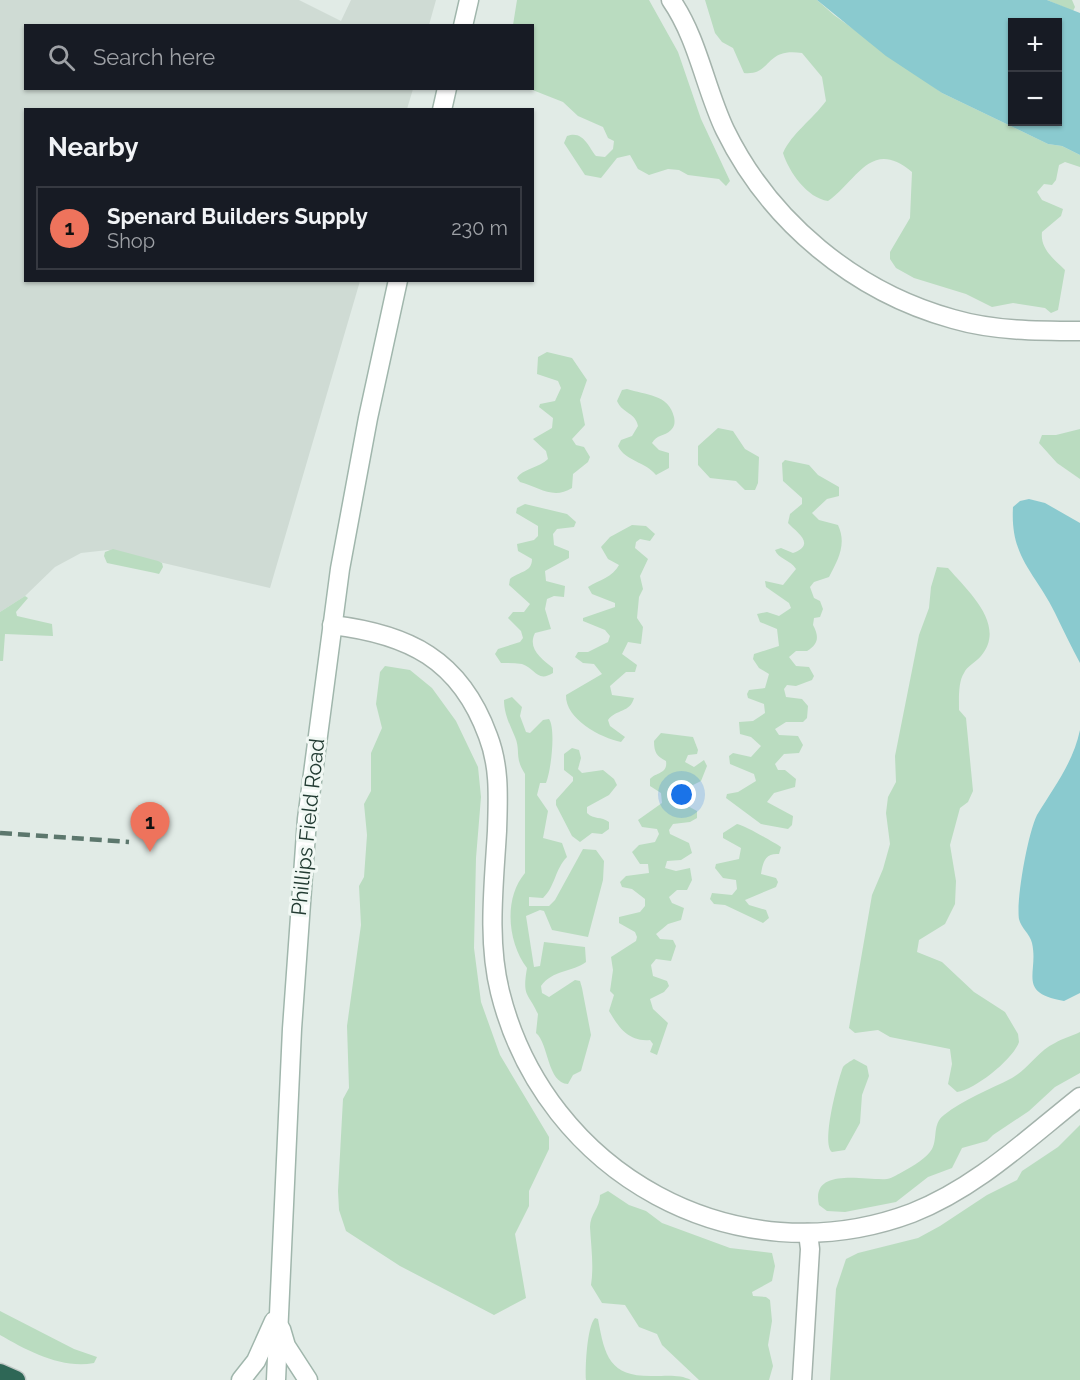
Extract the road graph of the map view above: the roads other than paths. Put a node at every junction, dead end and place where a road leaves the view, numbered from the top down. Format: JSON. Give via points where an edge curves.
{"nodes":[{"id":1,"x":469,"y":0,"type":"edge"},
{"id":2,"x":671,"y":0,"type":"edge"},
{"id":3,"x":463,"y":24,"type":"edge"},
{"id":4,"x":447,"y":90,"type":"edge"},
{"id":5,"x":442,"y":108,"type":"edge"},
{"id":6,"x":398,"y":282,"type":"edge"},
{"id":7,"x":1080,"y":331,"type":"edge"},
{"id":8,"x":332,"y":625,"type":"junction"},
{"id":9,"x":1080,"y":1097,"type":"edge"},
{"id":10,"x":808,"y":1233,"type":"junction"},
{"id":11,"x":277,"y":1314,"type":"junction"},
{"id":12,"x":0,"y":1373,"type":"edge"},
{"id":13,"x":16,"y":1380,"type":"edge"},
{"id":14,"x":241,"y":1380,"type":"edge"},
{"id":15,"x":276,"y":1380,"type":"edge"},
{"id":16,"x":308,"y":1380,"type":"edge"},
{"id":17,"x":802,"y":1380,"type":"edge"}],
"edges":[{"from":1,"to":3,"type":"street"},
{"from":2,"to":7,"type":"street","via":[[687,28],[726,131],[744,164],[785,217],[830,259],[886,294],[955,320],[1016,330]]},
{"from":4,"to":5,"type":"street"},
{"from":6,"to":8,"type":"street","name":"Phillips Field Road","via":[[354,488]]},
{"from":8,"to":10,"type":"street","via":[[370,630],[403,640],[424,652],[454,679],[488,734],[498,782],[493,938],[500,990],[522,1055],[561,1116],[608,1164],[659,1197],[698,1215],[755,1230]]},
{"from":8,"to":11,"type":"street","name":"Phillips Field Road","via":[[301,886]]},
{"from":9,"to":10,"type":"street","via":[[983,1174],[935,1203],[873,1225]]},
{"from":10,"to":17,"type":"street"},
{"from":11,"to":14,"type":"street","via":[[256,1361]]},
{"from":11,"to":15,"type":"street","name":"Phillips Field Road"},
{"from":11,"to":16,"type":"street","via":[[286,1346]]},
{"from":12,"to":13,"type":"highway"}]}
